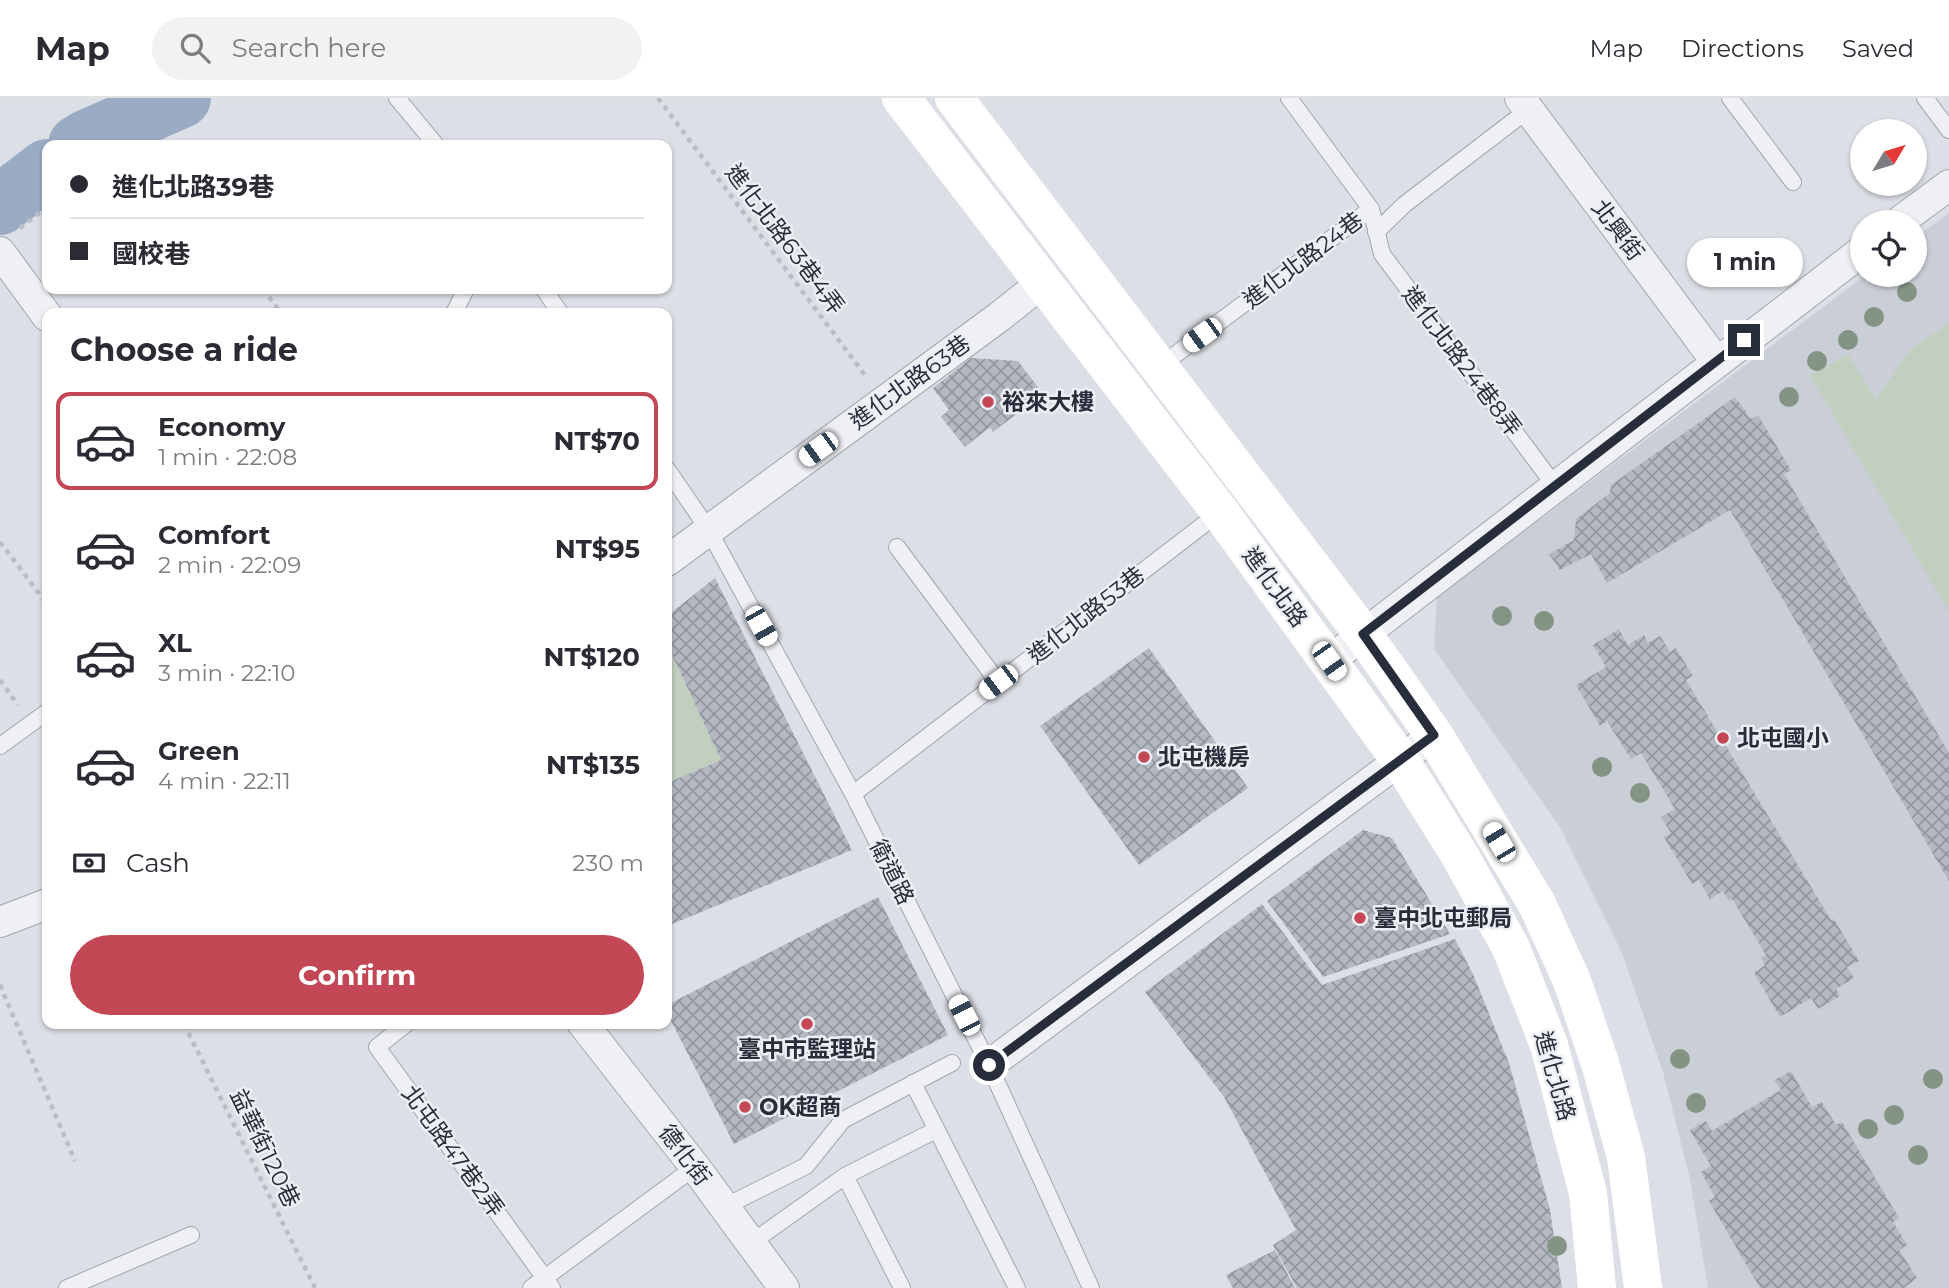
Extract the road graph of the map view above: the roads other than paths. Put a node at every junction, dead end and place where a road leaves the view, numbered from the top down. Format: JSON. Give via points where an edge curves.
{"nodes":[{"id":1,"x":397,"y":98,"type":"edge"},
{"id":2,"x":901,"y":98,"type":"edge"},
{"id":3,"x":954,"y":98,"type":"edge"},
{"id":4,"x":1289,"y":98,"type":"edge"},
{"id":5,"x":1730,"y":98,"type":"edge"},
{"id":6,"x":1925,"y":98,"type":"edge"},
{"id":7,"x":1524,"y":104,"type":"edge"},
{"id":8,"x":1949,"y":130,"type":"edge"},
{"id":9,"x":432,"y":140,"type":"edge"},
{"id":10,"x":1793,"y":182,"type":"dead end"},
{"id":11,"x":1949,"y":185,"type":"edge"},
{"id":12,"x":1371,"y":209,"type":"junction"},
{"id":13,"x":1915,"y":210,"type":"edge"},
{"id":14,"x":1376,"y":232,"type":"junction"},
{"id":15,"x":0,"y":252,"type":"edge"},
{"id":16,"x":1850,"y":260,"type":"edge"},
{"id":17,"x":1043,"y":282,"type":"junction"},
{"id":18,"x":42,"y":309,"type":"edge"},
{"id":19,"x":1716,"y":362,"type":"junction"},
{"id":20,"x":1160,"y":366,"type":"junction"},
{"id":21,"x":672,"y":476,"type":"edge"},
{"id":22,"x":1555,"y":486,"type":"junction"},
{"id":23,"x":1220,"y":512,"type":"junction"},
{"id":24,"x":708,"y":529,"type":"junction"},
{"id":25,"x":897,"y":547,"type":"dead end"},
{"id":26,"x":672,"y":557,"type":"edge"},
{"id":27,"x":1363,"y":634,"type":"junction"},
{"id":28,"x":1329,"y":661,"type":"junction"},
{"id":29,"x":998,"y":682,"type":"junction"},
{"id":30,"x":42,"y":716,"type":"edge"},
{"id":31,"x":1434,"y":735,"type":"junction"},
{"id":32,"x":0,"y":747,"type":"edge"},
{"id":33,"x":1400,"y":760,"type":"junction"},
{"id":34,"x":853,"y":794,"type":"junction"},
{"id":35,"x":42,"y":906,"type":"edge"},
{"id":36,"x":0,"y":922,"type":"edge"},
{"id":37,"x":397,"y":1029,"type":"edge"},
{"id":38,"x":587,"y":1029,"type":"edge"},
{"id":39,"x":952,"y":1063,"type":"dead end"},
{"id":40,"x":989,"y":1065,"type":"junction"},
{"id":41,"x":913,"y":1083,"type":"junction"},
{"id":42,"x":936,"y":1129,"type":"junction"},
{"id":43,"x":695,"y":1167,"type":"junction"},
{"id":44,"x":845,"y":1176,"type":"junction"},
{"id":45,"x":724,"y":1207,"type":"junction"},
{"id":46,"x":191,"y":1235,"type":"dead end"},
{"id":47,"x":751,"y":1243,"type":"junction"},
{"id":48,"x":549,"y":1283,"type":"edge"},
{"id":49,"x":776,"y":1284,"type":"edge"},
{"id":50,"x":67,"y":1288,"type":"edge"},
{"id":51,"x":531,"y":1288,"type":"edge"},
{"id":52,"x":902,"y":1288,"type":"edge"},
{"id":53,"x":1017,"y":1288,"type":"edge"},
{"id":54,"x":1091,"y":1288,"type":"edge"},
{"id":55,"x":1597,"y":1288,"type":"edge"},
{"id":56,"x":1643,"y":1288,"type":"edge"}],
"edges":[{"from":1,"to":9,"type":"lane"},
{"from":2,"to":17,"type":"main road","name":"進化北路"},
{"from":3,"to":20,"type":"main road","name":"進化北路"},
{"from":4,"to":12,"type":"lane"},
{"from":5,"to":10,"type":"lane"},
{"from":6,"to":8,"type":"lane"},
{"from":7,"to":14,"type":"lane","name":"進化北路24巷"},
{"from":7,"to":19,"type":"street","name":"北興街"},
{"from":11,"to":13,"type":"street"},
{"from":12,"to":14,"type":"lane","name":"進化北路24巷"},
{"from":12,"to":20,"type":"lane","name":"進化北路24巷"},
{"from":14,"to":22,"type":"lane","name":"進化北路24巷8弄","via":[[1382,254]]},
{"from":15,"to":18,"type":"street"},
{"from":16,"to":19,"type":"street"},
{"from":17,"to":23,"type":"main road","name":"進化北路"},
{"from":17,"to":24,"type":"street","name":"進化北路63巷"},
{"from":19,"to":22,"type":"street"},
{"from":20,"to":27,"type":"main road","name":"進化北路"},
{"from":21,"to":24,"type":"lane","name":"衛道路"},
{"from":22,"to":27,"type":"street"},
{"from":23,"to":28,"type":"main road","name":"進化北路"},
{"from":23,"to":29,"type":"lane","name":"進化北路53巷"},
{"from":24,"to":26,"type":"street","name":"進化北路63巷"},
{"from":24,"to":34,"type":"lane","name":"衛道路"},
{"from":25,"to":29,"type":"lane"},
{"from":27,"to":28,"type":"street"},
{"from":27,"to":31,"type":"main road","name":"進化北路"},
{"from":28,"to":33,"type":"main road","name":"進化北路"},
{"from":29,"to":34,"type":"lane","name":"進化北路53巷"},
{"from":30,"to":32,"type":"lane"},
{"from":31,"to":33,"type":"street"},
{"from":31,"to":56,"type":"main road","name":"進化北路","via":[[1537,904],[1572,981],[1626,1157]]},
{"from":33,"to":40,"type":"street"},
{"from":33,"to":55,"type":"main road","name":"進化北路","via":[[1459,853],[1511,948],[1549,1045],[1588,1193]]},
{"from":34,"to":40,"type":"lane","name":"衛道路"},
{"from":35,"to":36,"type":"street"},
{"from":37,"to":48,"type":"lane","name":"北屯路47巷2弄","via":[[377,1047]]},
{"from":38,"to":43,"type":"street","name":"德化街"},
{"from":39,"to":41,"type":"lane"},
{"from":40,"to":54,"type":"lane","name":"衛道路"},
{"from":41,"to":42,"type":"lane"},
{"from":41,"to":45,"type":"lane","via":[[843,1120],[806,1166]]},
{"from":42,"to":44,"type":"lane"},
{"from":42,"to":53,"type":"lane"},
{"from":43,"to":45,"type":"street","name":"德化街"},
{"from":43,"to":48,"type":"lane"},
{"from":44,"to":47,"type":"lane"},
{"from":44,"to":52,"type":"lane"},
{"from":45,"to":47,"type":"street","name":"德化街"},
{"from":46,"to":50,"type":"lane"},
{"from":47,"to":49,"type":"street","name":"德化街"},
{"from":48,"to":51,"type":"lane"}]}
